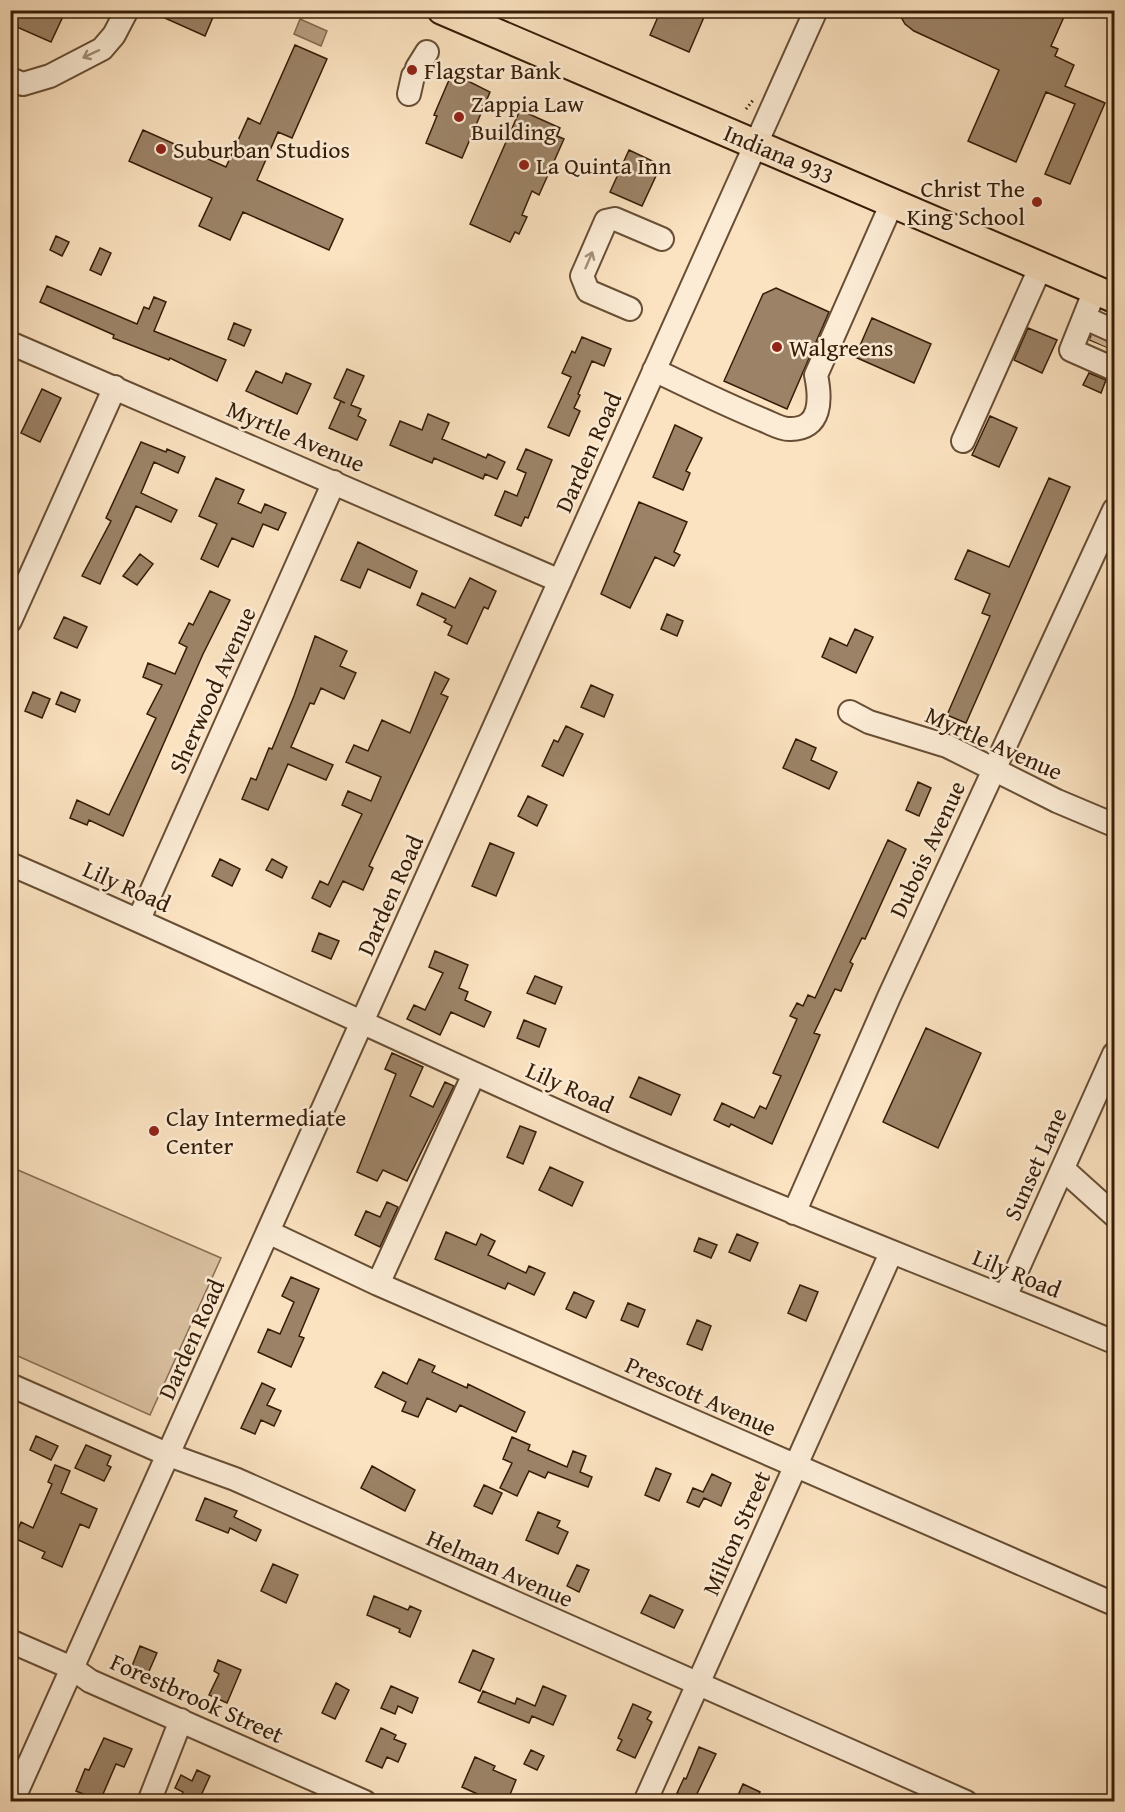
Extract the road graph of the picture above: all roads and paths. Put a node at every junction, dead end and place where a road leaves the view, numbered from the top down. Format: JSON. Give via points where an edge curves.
{"nodes":[{"id":1,"x":127,"y":10,"type":"edge"},
{"id":2,"x":442,"y":10,"type":"edge"},
{"id":3,"x":816,"y":10,"type":"edge"},
{"id":4,"x":10,"y":79,"type":"edge"},
{"id":5,"x":755,"y":144,"type":"junction"},
{"id":6,"x":892,"y":202,"type":"junction"},
{"id":7,"x":662,"y":239,"type":"dead end"},
{"id":8,"x":1041,"y":266,"type":"junction"},
{"id":9,"x":1105,"y":294,"type":"edge"},
{"id":10,"x":630,"y":309,"type":"dead end"},
{"id":11,"x":1084,"y":318,"type":"junction"},
{"id":12,"x":10,"y":343,"type":"edge"},
{"id":13,"x":1108,"y":349,"type":"edge"},
{"id":14,"x":654,"y":370,"type":"junction"},
{"id":15,"x":115,"y":387,"type":"junction"},
{"id":16,"x":963,"y":441,"type":"dead end"},
{"id":17,"x":334,"y":482,"type":"junction"},
{"id":18,"x":1114,"y":510,"type":"edge"},
{"id":19,"x":560,"y":581,"type":"junction"},
{"id":20,"x":10,"y":621,"type":"edge"},
{"id":21,"x":850,"y":712,"type":"dead end"},
{"id":22,"x":994,"y":768,"type":"junction"},
{"id":23,"x":1114,"y":825,"type":"edge"},
{"id":24,"x":10,"y":864,"type":"edge"},
{"id":25,"x":139,"y":919,"type":"junction"},
{"id":26,"x":362,"y":1023,"type":"junction"},
{"id":27,"x":1114,"y":1054,"type":"edge"},
{"id":28,"x":474,"y":1074,"type":"junction"},
{"id":29,"x":1063,"y":1169,"type":"junction"},
{"id":30,"x":794,"y":1213,"type":"junction"},
{"id":31,"x":1114,"y":1215,"type":"edge"},
{"id":32,"x":267,"y":1232,"type":"junction"},
{"id":33,"x":891,"y":1253,"type":"junction"},
{"id":34,"x":378,"y":1284,"type":"junction"},
{"id":35,"x":1005,"y":1297,"type":"junction"},
{"id":36,"x":1114,"y":1342,"type":"edge"},
{"id":37,"x":10,"y":1385,"type":"edge"},
{"id":38,"x":169,"y":1455,"type":"junction"},
{"id":39,"x":795,"y":1467,"type":"junction"},
{"id":40,"x":1114,"y":1604,"type":"edge"},
{"id":41,"x":10,"y":1641,"type":"edge"},
{"id":42,"x":72,"y":1668,"type":"junction"},
{"id":43,"x":697,"y":1685,"type":"junction"},
{"id":44,"x":181,"y":1720,"type":"junction"},
{"id":45,"x":17,"y":1771,"type":"edge"},
{"id":46,"x":12,"y":1802,"type":"edge"},
{"id":47,"x":149,"y":1802,"type":"edge"},
{"id":48,"x":365,"y":1802,"type":"edge"},
{"id":49,"x":645,"y":1802,"type":"edge"},
{"id":50,"x":966,"y":1802,"type":"edge"}],
"edges":[{"from":1,"to":4,"type":"street","one_way":true,"via":[[102,50],[50,76],[23,84]]},
{"from":2,"to":5,"type":"main road","name":"Indiana 933"},
{"from":3,"to":5,"type":"street","name":"Darden Road"},
{"from":5,"to":6,"type":"main road","name":"Indiana 933"},
{"from":5,"to":14,"type":"street","name":"Darden Road"},
{"from":6,"to":8,"type":"main road","name":"Indiana 933"},
{"from":6,"to":14,"type":"street","via":[[816,375],[820,395],[813,422],[786,429],[736,410]]},
{"from":10,"to":7,"type":"street","one_way":true,"via":[[588,291],[582,276],[606,222],[615,219]]},
{"from":8,"to":9,"type":"main road","name":"Indiana 933"},
{"from":8,"to":16,"type":"street"},
{"from":9,"to":11,"type":"street"},
{"from":11,"to":13,"type":"street"},
{"from":11,"to":13,"type":"street","via":[[1071,350]]},
{"from":12,"to":15,"type":"street","name":"Myrtle Avenue"},
{"from":14,"to":19,"type":"street","name":"Darden Road"},
{"from":15,"to":17,"type":"street","name":"Myrtle Avenue"},
{"from":15,"to":20,"type":"street"},
{"from":17,"to":19,"type":"street","name":"Myrtle Avenue"},
{"from":17,"to":25,"type":"street","name":"Sherwood Avenue"},
{"from":18,"to":22,"type":"street","name":"Dubois Avenue"},
{"from":19,"to":26,"type":"street","name":"Darden Road"},
{"from":21,"to":22,"type":"street","name":"Myrtle Avenue","via":[[869,722],[947,746]]},
{"from":22,"to":23,"type":"street","name":"Myrtle Avenue"},
{"from":22,"to":30,"type":"street","name":"Dubois Avenue"},
{"from":24,"to":25,"type":"street","name":"Lily Road"},
{"from":25,"to":26,"type":"street","name":"Lily Road"},
{"from":26,"to":28,"type":"street","name":"Lily Road"},
{"from":26,"to":32,"type":"street","name":"Darden Road"},
{"from":27,"to":29,"type":"street","name":"Sunset Lane"},
{"from":28,"to":30,"type":"street","name":"Lily Road"},
{"from":28,"to":34,"type":"street"},
{"from":29,"to":31,"type":"street"},
{"from":29,"to":35,"type":"street","name":"Sunset Lane"},
{"from":30,"to":33,"type":"street","name":"Lily Road"},
{"from":32,"to":34,"type":"street","name":"Prescott Avenue"},
{"from":32,"to":38,"type":"street","name":"Darden Road"},
{"from":33,"to":35,"type":"street","name":"Lily Road"},
{"from":33,"to":39,"type":"street","name":"Milton Street"},
{"from":34,"to":39,"type":"street","name":"Prescott Avenue"},
{"from":35,"to":36,"type":"street","name":"Lily Road"},
{"from":37,"to":38,"type":"street","name":"Helman Avenue"},
{"from":38,"to":42,"type":"street","name":"Darden Road"},
{"from":38,"to":43,"type":"street","name":"Helman Avenue","via":[[235,1479]]},
{"from":39,"to":40,"type":"street","name":"Prescott Avenue"},
{"from":39,"to":43,"type":"street","name":"Milton Street"},
{"from":41,"to":42,"type":"street","name":"Forestbrook Street"},
{"from":42,"to":44,"type":"street","name":"Forestbrook Street","via":[[90,1681]]},
{"from":42,"to":45,"type":"street","name":"Darden Road"},
{"from":43,"to":49,"type":"street","name":"Milton Street"},
{"from":43,"to":50,"type":"street","name":"Helman Avenue"},
{"from":44,"to":47,"type":"street"},
{"from":44,"to":48,"type":"street","name":"Forestbrook Street"},
{"from":45,"to":46,"type":"street","name":"Darden Road"}]}
